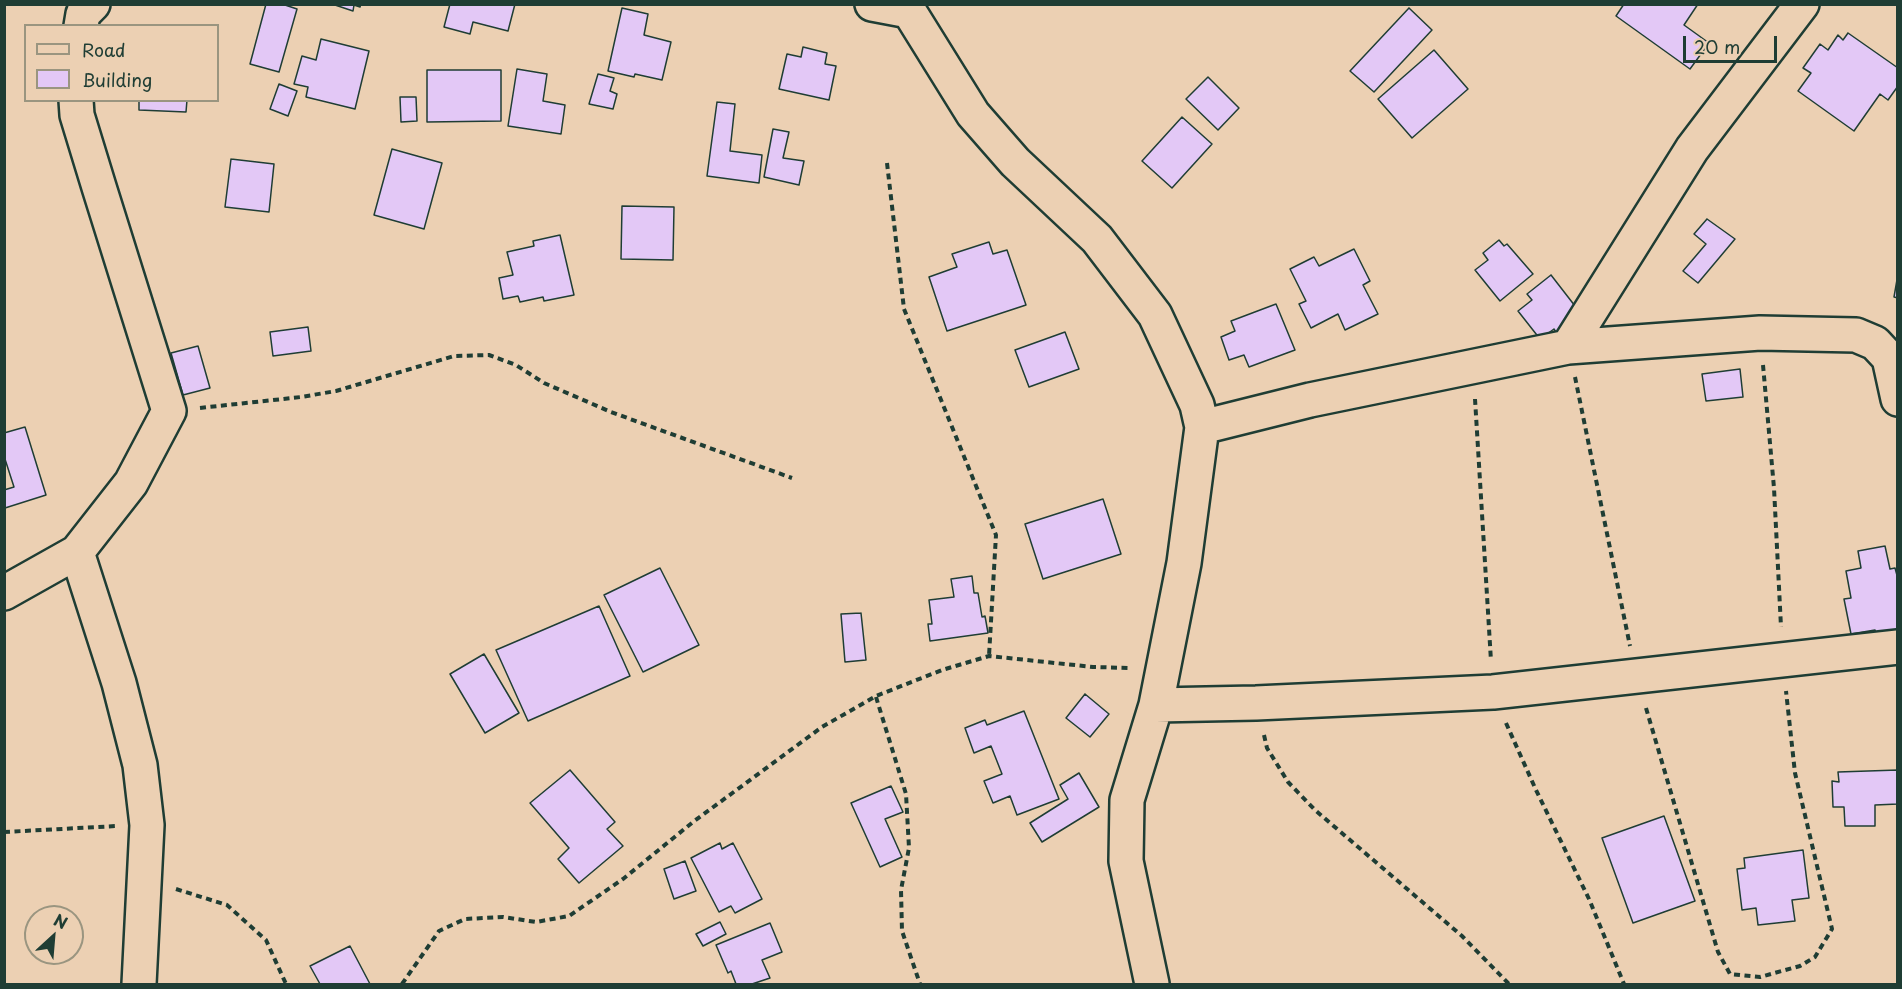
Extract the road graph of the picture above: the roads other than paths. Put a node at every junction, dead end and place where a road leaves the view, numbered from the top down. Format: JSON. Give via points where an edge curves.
{"nodes":[{"id":1,"x":93,"y":4,"type":"edge"},
{"id":2,"x":872,"y":4,"type":"edge"},
{"id":3,"x":1802,"y":4,"type":"edge"},
{"id":4,"x":908,"y":8,"type":"edge"},
{"id":5,"x":81,"y":24,"type":"edge"},
{"id":6,"x":76,"y":102,"type":"edge"},
{"id":7,"x":1568,"y":347,"type":"junction"},
{"id":8,"x":1898,"y":399,"type":"edge"},
{"id":9,"x":1202,"y":427,"type":"junction"},
{"id":10,"x":77,"y":552,"type":"junction"},
{"id":11,"x":4,"y":593,"type":"edge"},
{"id":12,"x":1898,"y":647,"type":"edge"},
{"id":13,"x":1156,"y":705,"type":"junction"},
{"id":14,"x":139,"y":984,"type":"edge"},
{"id":15,"x":1152,"y":984,"type":"edge"}],
"edges":[{"from":1,"to":5,"type":"street","via":[[83,14]]},
{"from":2,"to":4,"type":"street"},
{"from":3,"to":7,"type":"street","via":[[1692,149]]},
{"from":4,"to":9,"type":"street","via":[[973,114],[1015,162],[1097,239],[1155,315],[1197,405]]},
{"from":6,"to":10,"type":"street","via":[[169,411],[131,483]]},
{"from":7,"to":8,"type":"street","via":[[1760,333],[1856,335],[1875,342],[1889,358]]},
{"from":7,"to":9,"type":"street","via":[[1310,400]]},
{"from":9,"to":13,"type":"street","via":[[1184,563]]},
{"from":10,"to":11,"type":"street"},
{"from":10,"to":14,"type":"street","via":[[119,683],[140,765],[147,825]]},
{"from":12,"to":13,"type":"street","via":[[1493,692]]},
{"from":13,"to":15,"type":"street","via":[[1128,800],[1126,861]]}]}
